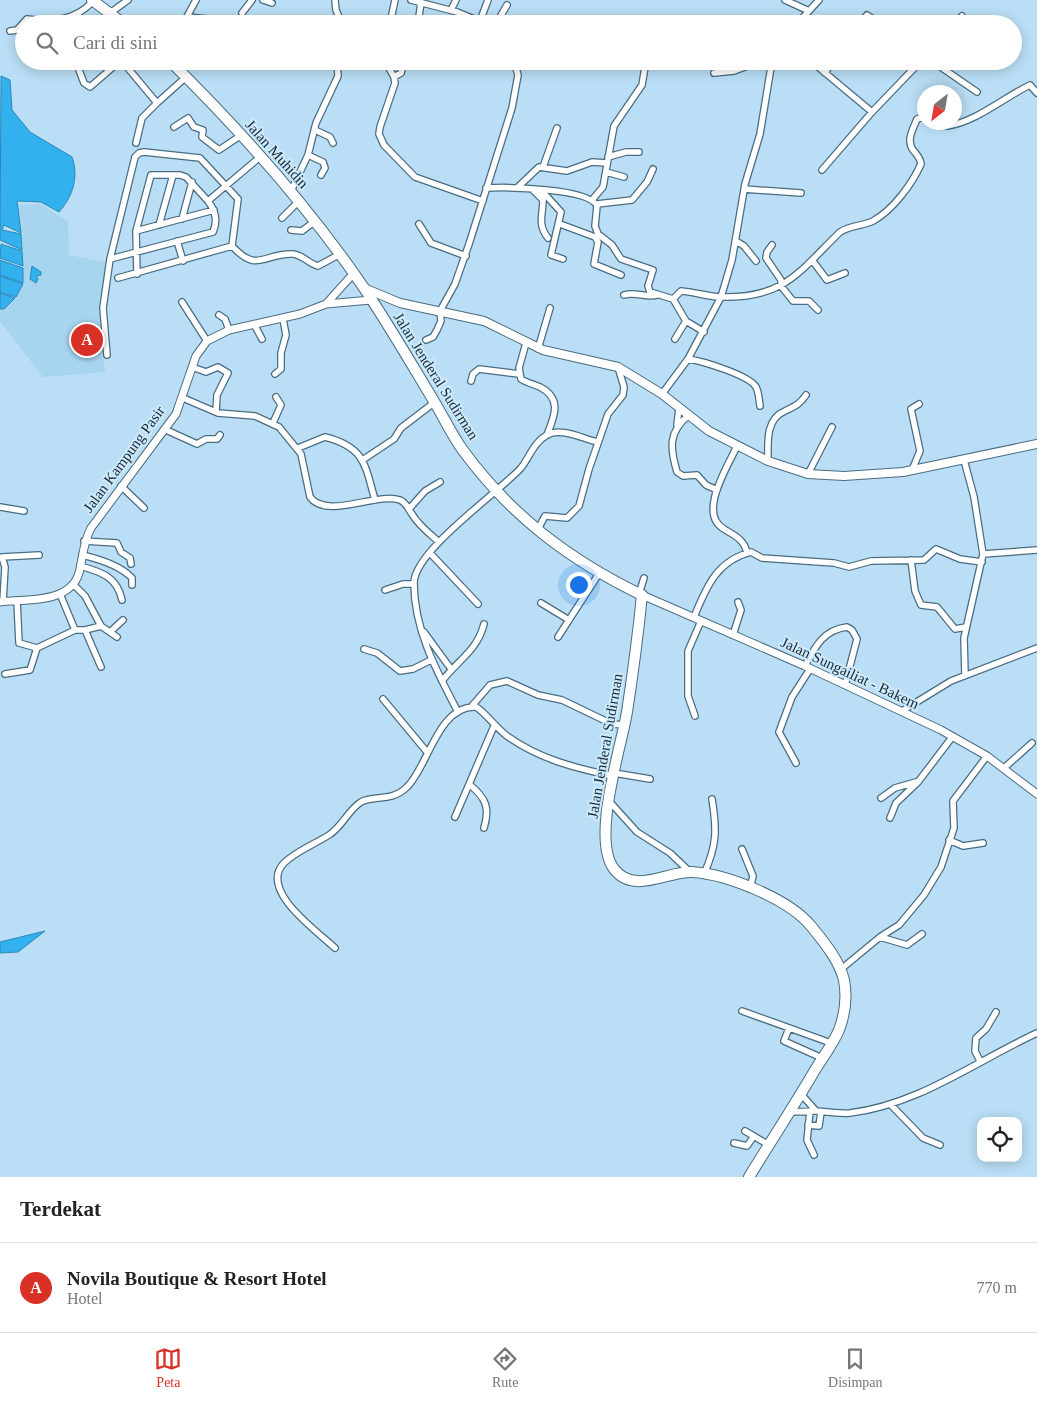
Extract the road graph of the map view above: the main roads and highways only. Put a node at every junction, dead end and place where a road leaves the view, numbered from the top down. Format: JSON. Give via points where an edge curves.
{"nodes":[{"id":1,"x":94,"y":1,"type":"edge"},
{"id":2,"x":113,"y":15,"type":"edge"},
{"id":3,"x":179,"y":70,"type":"edge"},
{"id":4,"x":353,"y":274,"type":"joint"},
{"id":5,"x":364,"y":288,"type":"junction"},
{"id":6,"x":392,"y":301,"type":"junction"},
{"id":7,"x":378,"y":310,"type":"junction"},
{"id":8,"x":1037,"y":444,"type":"edge"},
{"id":9,"x":749,"y":1177,"type":"edge"}],
"edges":[{"from":1,"to":2,"type":"highway"},
{"from":3,"to":4,"type":"highway","name":"Jalan Muhidin","via":[[291,191]]},
{"from":4,"to":5,"type":"highway","name":"Jalan Jenderal Sudirman"},
{"from":5,"to":6,"type":"main road"},
{"from":5,"to":7,"type":"highway","name":"Jalan Jenderal Sudirman"},
{"from":6,"to":7,"type":"main road"},
{"from":6,"to":8,"type":"main road","via":[[493,324],[538,349],[618,367],[662,394],[709,431],[768,461],[808,474],[844,476],[912,470]]},
{"from":7,"to":9,"type":"highway","name":"Jalan Jenderal Sudirman","via":[[462,448],[496,490],[537,531],[640,594],[636,660],[609,801],[606,849],[614,870],[622,877],[641,881],[690,872],[704,874],[782,903],[802,916],[827,945],[840,970],[846,1000],[838,1031]]}]}
